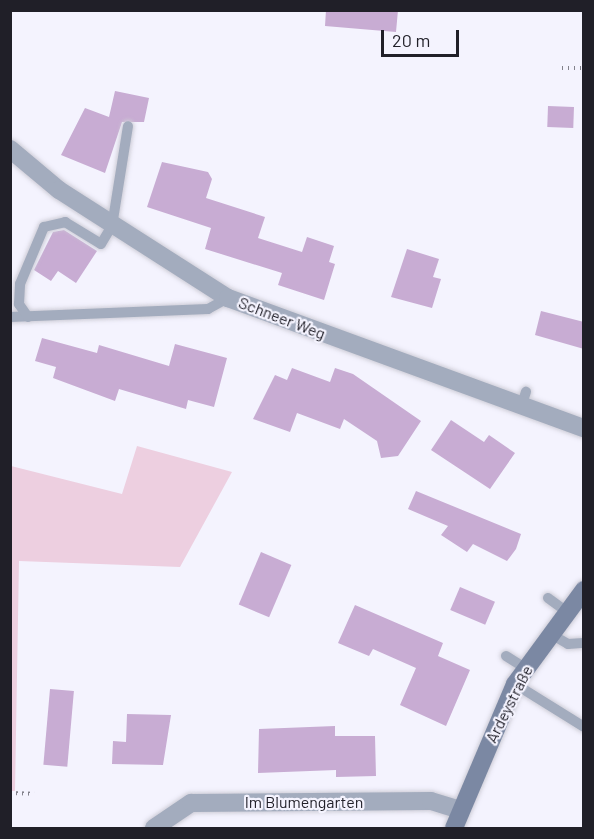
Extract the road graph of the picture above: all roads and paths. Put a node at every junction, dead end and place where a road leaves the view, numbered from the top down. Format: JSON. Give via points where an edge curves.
{"nodes":[{"id":1,"x":562,"y":68,"type":"dead end"},
{"id":2,"x":584,"y":68,"type":"edge"},
{"id":3,"x":128,"y":126,"type":"dead end"},
{"id":4,"x":10,"y":149,"type":"edge"},
{"id":5,"x":112,"y":226,"type":"junction"},
{"id":6,"x":228,"y":298,"type":"junction"},
{"id":7,"x":28,"y":316,"type":"junction"},
{"id":8,"x":10,"y":317,"type":"edge"},
{"id":9,"x":584,"y":428,"type":"edge"},
{"id":10,"x":584,"y":590,"type":"edge"},
{"id":11,"x":548,"y":598,"type":"dead end"},
{"id":12,"x":567,"y":611,"type":"junction"},
{"id":13,"x":549,"y":633,"type":"junction"},
{"id":14,"x":584,"y":643,"type":"edge"},
{"id":15,"x":506,"y":656,"type":"dead end"},
{"id":16,"x":525,"y":668,"type":"junction"},
{"id":17,"x":515,"y":684,"type":"junction"},
{"id":18,"x":584,"y":727,"type":"edge"},
{"id":19,"x":10,"y":794,"type":"edge"},
{"id":20,"x":34,"y":794,"type":"dead end"},
{"id":21,"x":461,"y":810,"type":"junction"},
{"id":22,"x":154,"y":828,"type":"edge"},
{"id":23,"x":454,"y":828,"type":"edge"}],
"edges":[{"from":1,"to":2,"type":"path"},
{"from":3,"to":5,"type":"lane"},
{"from":4,"to":5,"type":"street","name":"Schneer Weg"},
{"from":5,"to":6,"type":"street","name":"Schneer Weg"},
{"from":5,"to":7,"type":"lane","via":[[101,244],[65,222],[44,227],[20,284],[19,304]]},
{"from":6,"to":7,"type":"lane","via":[[208,309]]},
{"from":6,"to":9,"type":"street","name":"Schneer Weg","via":[[524,398]]},
{"from":7,"to":8,"type":"lane"},
{"from":10,"to":12,"type":"main road","name":"Ardeystraße"},
{"from":11,"to":12,"type":"lane"},
{"from":12,"to":13,"type":"main road","name":"Ardeystraße"},
{"from":13,"to":14,"type":"lane","via":[[568,644]]},
{"from":13,"to":16,"type":"main road","name":"Ardeystraße"},
{"from":15,"to":16,"type":"lane"},
{"from":16,"to":17,"type":"main road","name":"Ardeystraße"},
{"from":17,"to":18,"type":"lane"},
{"from":17,"to":21,"type":"main road","name":"Ardeystraße"},
{"from":19,"to":20,"type":"path"},
{"from":21,"to":22,"type":"street","name":"Im Blumengarten","via":[[431,801],[191,803]]},
{"from":21,"to":23,"type":"main road","name":"Ardeystraße"}]}
